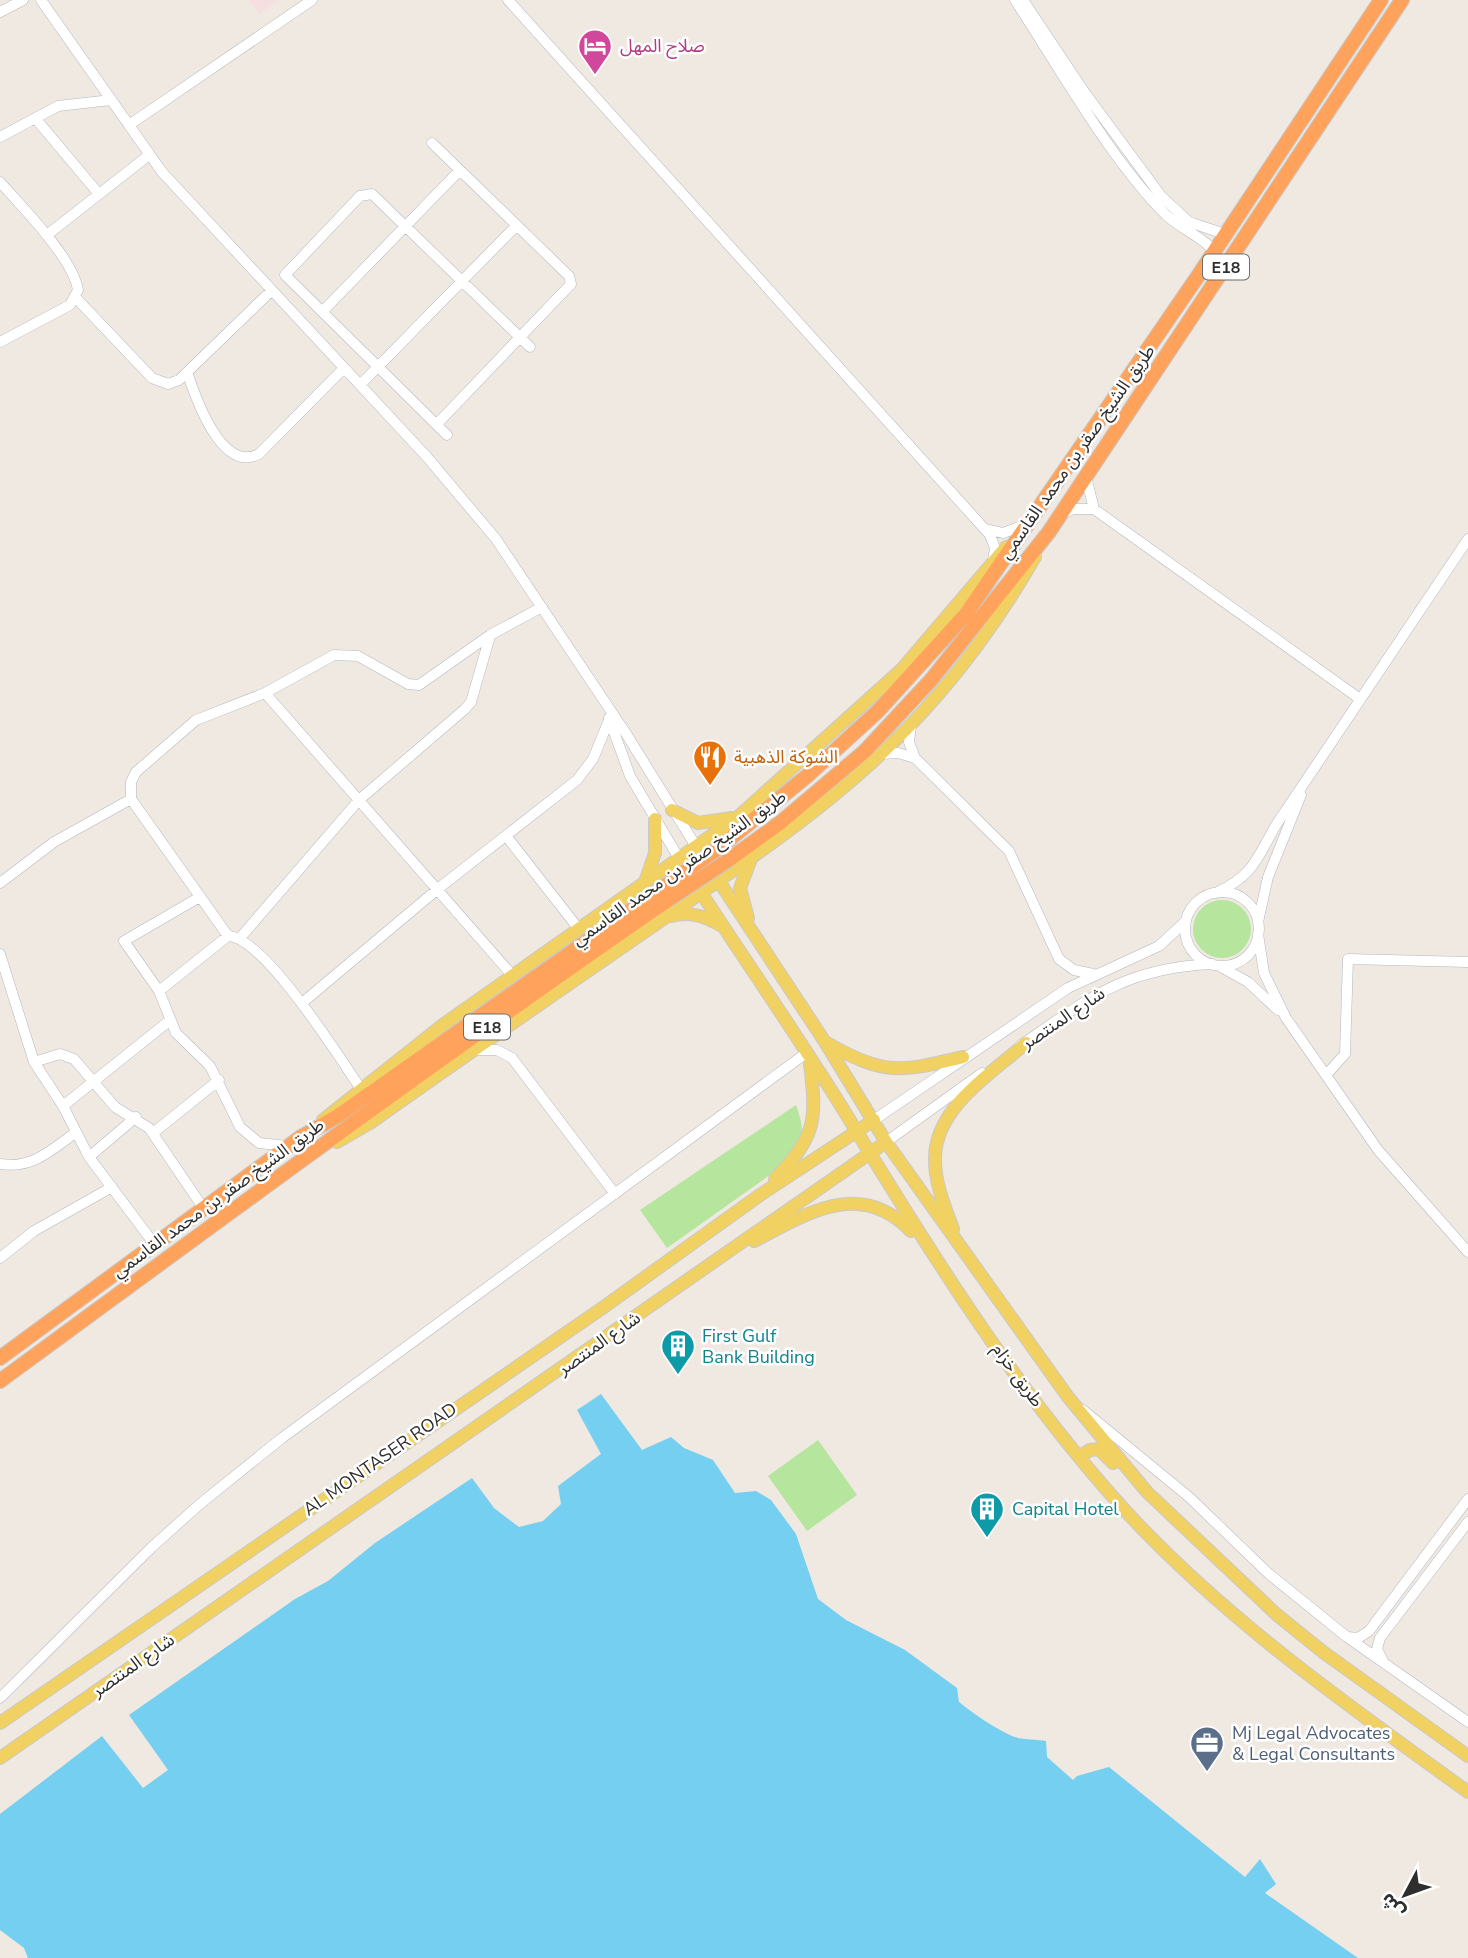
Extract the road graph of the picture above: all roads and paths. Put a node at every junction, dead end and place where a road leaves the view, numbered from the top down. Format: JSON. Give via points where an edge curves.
{"nodes":[{"id":1,"x":23,"y":0,"type":"edge"},
{"id":2,"x":41,"y":0,"type":"edge"},
{"id":3,"x":312,"y":0,"type":"edge"},
{"id":4,"x":508,"y":0,"type":"edge"},
{"id":5,"x":1015,"y":0,"type":"edge"},
{"id":6,"x":1023,"y":0,"type":"edge"},
{"id":7,"x":1381,"y":0,"type":"edge"},
{"id":8,"x":1402,"y":0,"type":"edge"},
{"id":9,"x":0,"y":12,"type":"edge"},
{"id":10,"x":111,"y":100,"type":"junction"},
{"id":11,"x":34,"y":118,"type":"junction"},
{"id":12,"x":129,"y":125,"type":"junction"},
{"id":13,"x":0,"y":137,"type":"edge"},
{"id":14,"x":432,"y":143,"type":"dead end"},
{"id":15,"x":149,"y":155,"type":"junction"},
{"id":16,"x":460,"y":170,"type":"junction"},
{"id":17,"x":0,"y":182,"type":"edge"},
{"id":18,"x":99,"y":194,"type":"junction"},
{"id":19,"x":406,"y":226,"type":"junction"},
{"id":20,"x":516,"y":226,"type":"junction"},
{"id":21,"x":1219,"y":232,"type":"dead end"},
{"id":22,"x":47,"y":235,"type":"junction"},
{"id":23,"x":1209,"y":246,"type":"dead end"},
{"id":24,"x":461,"y":280,"type":"junction"},
{"id":25,"x":271,"y":291,"type":"junction"},
{"id":26,"x":76,"y":298,"type":"junction"},
{"id":27,"x":323,"y":311,"type":"junction"},
{"id":28,"x":521,"y":338,"type":"junction"},
{"id":29,"x":0,"y":342,"type":"edge"},
{"id":30,"x":530,"y":347,"type":"dead end"},
{"id":31,"x":379,"y":365,"type":"junction"},
{"id":32,"x":344,"y":368,"type":"junction"},
{"id":33,"x":187,"y":372,"type":"junction"},
{"id":34,"x":360,"y":385,"type":"junction"},
{"id":35,"x":437,"y":424,"type":"junction"},
{"id":36,"x":447,"y":435,"type":"dead end"},
{"id":37,"x":1086,"y":477,"type":"junction"},
{"id":38,"x":1094,"y":509,"type":"junction"},
{"id":39,"x":1036,"y":512,"type":"junction"},
{"id":40,"x":1062,"y":514,"type":"junction"},
{"id":41,"x":1025,"y":525,"type":"junction"},
{"id":42,"x":985,"y":529,"type":"junction"},
{"id":43,"x":1049,"y":532,"type":"junction"},
{"id":44,"x":1468,"y":539,"type":"edge"},
{"id":45,"x":993,"y":561,"type":"junction"},
{"id":46,"x":542,"y":607,"type":"junction"},
{"id":47,"x":490,"y":635,"type":"junction"},
{"id":48,"x":265,"y":693,"type":"junction"},
{"id":49,"x":1360,"y":699,"type":"junction"},
{"id":50,"x":609,"y":715,"type":"junction"},
{"id":51,"x":912,"y":723,"type":"junction"},
{"id":52,"x":881,"y":754,"type":"junction"},
{"id":53,"x":915,"y":758,"type":"junction"},
{"id":54,"x":1309,"y":775,"type":"junction"},
{"id":55,"x":131,"y":799,"type":"junction"},
{"id":56,"x":359,"y":800,"type":"junction"},
{"id":57,"x":672,"y":810,"type":"junction"},
{"id":58,"x":738,"y":816,"type":"junction"},
{"id":59,"x":654,"y":819,"type":"junction"},
{"id":60,"x":507,"y":837,"type":"junction"},
{"id":61,"x":697,"y":848,"type":"junction"},
{"id":62,"x":752,"y":856,"type":"junction"},
{"id":63,"x":680,"y":860,"type":"junction"},
{"id":64,"x":719,"y":881,"type":"junction"},
{"id":65,"x":0,"y":883,"type":"edge"},
{"id":66,"x":641,"y":885,"type":"junction"},
{"id":67,"x":439,"y":888,"type":"junction"},
{"id":68,"x":701,"y":893,"type":"junction"},
{"id":69,"x":1216,"y":893,"type":"junction"},
{"id":70,"x":664,"y":895,"type":"junction"},
{"id":71,"x":198,"y":898,"type":"junction"},
{"id":72,"x":661,"y":920,"type":"junction"},
{"id":73,"x":1186,"y":921,"type":"junction"},
{"id":74,"x":1258,"y":922,"type":"junction"},
{"id":75,"x":578,"y":928,"type":"junction"},
{"id":76,"x":753,"y":932,"type":"junction"},
{"id":77,"x":1258,"y":934,"type":"junction"},
{"id":78,"x":228,"y":936,"type":"junction"},
{"id":79,"x":730,"y":936,"type":"junction"},
{"id":80,"x":240,"y":938,"type":"junction"},
{"id":81,"x":0,"y":954,"type":"edge"},
{"id":82,"x":1468,"y":962,"type":"edge"},
{"id":83,"x":1215,"y":965,"type":"junction"},
{"id":84,"x":1094,"y":974,"type":"junction"},
{"id":85,"x":512,"y":975,"type":"junction"},
{"id":86,"x":159,"y":991,"type":"junction"},
{"id":87,"x":302,"y":1003,"type":"junction"},
{"id":88,"x":1286,"y":1018,"type":"junction"},
{"id":89,"x":169,"y":1021,"type":"junction"},
{"id":90,"x":825,"y":1042,"type":"junction"},
{"id":91,"x":1026,"y":1042,"type":"junction"},
{"id":92,"x":471,"y":1052,"type":"junction"},
{"id":93,"x":807,"y":1057,"type":"junction"},
{"id":94,"x":963,"y":1057,"type":"junction"},
{"id":95,"x":34,"y":1062,"type":"junction"},
{"id":96,"x":1326,"y":1075,"type":"junction"},
{"id":97,"x":219,"y":1080,"type":"junction"},
{"id":98,"x":93,"y":1082,"type":"junction"},
{"id":99,"x":361,"y":1089,"type":"junction"},
{"id":100,"x":63,"y":1106,"type":"junction"},
{"id":101,"x":136,"y":1117,"type":"junction"},
{"id":102,"x":874,"y":1120,"type":"junction"},
{"id":103,"x":856,"y":1132,"type":"junction"},
{"id":104,"x":75,"y":1133,"type":"junction"},
{"id":105,"x":153,"y":1133,"type":"junction"},
{"id":106,"x":295,"y":1142,"type":"junction"},
{"id":107,"x":886,"y":1142,"type":"junction"},
{"id":108,"x":259,"y":1143,"type":"junction"},
{"id":109,"x":868,"y":1154,"type":"junction"},
{"id":110,"x":89,"y":1157,"type":"junction"},
{"id":111,"x":309,"y":1157,"type":"junction"},
{"id":112,"x":0,"y":1164,"type":"edge"},
{"id":113,"x":258,"y":1169,"type":"junction"},
{"id":114,"x":112,"y":1187,"type":"junction"},
{"id":115,"x":615,"y":1194,"type":"junction"},
{"id":116,"x":760,"y":1195,"type":"junction"},
{"id":117,"x":204,"y":1209,"type":"junction"},
{"id":118,"x":957,"y":1243,"type":"junction"},
{"id":119,"x":155,"y":1245,"type":"junction"},
{"id":120,"x":931,"y":1251,"type":"junction"},
{"id":121,"x":1468,"y":1252,"type":"edge"},
{"id":122,"x":0,"y":1258,"type":"edge"},
{"id":123,"x":716,"y":1260,"type":"junction"},
{"id":124,"x":0,"y":1358,"type":"edge"},
{"id":125,"x":0,"y":1381,"type":"edge"},
{"id":126,"x":1068,"y":1397,"type":"junction"},
{"id":127,"x":1079,"y":1458,"type":"junction"},
{"id":128,"x":1147,"y":1492,"type":"junction"},
{"id":129,"x":1468,"y":1499,"type":"edge"},
{"id":130,"x":1468,"y":1522,"type":"edge"},
{"id":131,"x":1347,"y":1637,"type":"junction"},
{"id":132,"x":1382,"y":1660,"type":"junction"},
{"id":133,"x":0,"y":1698,"type":"edge"},
{"id":134,"x":1468,"y":1722,"type":"edge"},
{"id":135,"x":0,"y":1723,"type":"edge"},
{"id":136,"x":1468,"y":1756,"type":"edge"},
{"id":137,"x":0,"y":1758,"type":"edge"},
{"id":138,"x":1468,"y":1791,"type":"edge"}],
"edges":[{"from":1,"to":9,"type":"street"},
{"from":2,"to":10,"type":"street"},
{"from":3,"to":12,"type":"street"},
{"from":4,"to":42,"type":"street"},
{"from":5,"to":23,"type":"street","via":[[1148,194],[1175,222]]},
{"from":6,"to":21,"type":"street","via":[[1160,196],[1189,222]]},
{"from":7,"to":39,"type":"highway","name":"طريق الشيخ صقر بن محمد القاسمي","number":"E18"},
{"from":8,"to":37,"type":"highway","name":"طريق الشيخ صقر بن محمد القاسمي","number":"E18"},
{"from":10,"to":11,"type":"street","via":[[58,106]]},
{"from":10,"to":12,"type":"street"},
{"from":11,"to":13,"type":"street"},
{"from":11,"to":18,"type":"street"},
{"from":12,"to":15,"type":"street"},
{"from":14,"to":16,"type":"street"},
{"from":15,"to":18,"type":"street"},
{"from":15,"to":25,"type":"street"},
{"from":16,"to":19,"type":"street"},
{"from":16,"to":20,"type":"street"},
{"from":17,"to":22,"type":"street"},
{"from":18,"to":22,"type":"street"},
{"from":19,"to":24,"type":"street"},
{"from":19,"to":27,"type":"street"},
{"from":19,"to":27,"type":"street","via":[[372,194],[360,196],[285,275]]},
{"from":20,"to":24,"type":"street"},
{"from":20,"to":28,"type":"street","via":[[569,276],[571,284]]},
{"from":22,"to":26,"type":"street","via":[[77,282]]},
{"from":24,"to":28,"type":"street"},
{"from":24,"to":31,"type":"street"},
{"from":25,"to":32,"type":"street"},
{"from":25,"to":33,"type":"street"},
{"from":26,"to":29,"type":"street","via":[[70,306]]},
{"from":26,"to":33,"type":"street","via":[[157,381],[174,383]]},
{"from":27,"to":31,"type":"street"},
{"from":28,"to":30,"type":"street"},
{"from":28,"to":35,"type":"street"},
{"from":31,"to":34,"type":"street"},
{"from":31,"to":35,"type":"street"},
{"from":32,"to":33,"type":"street","via":[[259,454],[245,459],[231,453],[218,436]]},
{"from":32,"to":34,"type":"street"},
{"from":34,"to":46,"type":"street","via":[[466,501]]},
{"from":35,"to":36,"type":"street"},
{"from":37,"to":38,"type":"street"},
{"from":37,"to":40,"type":"highway","name":"طريق الشيخ صقر بن محمد القاسمي","number":"E18"},
{"from":38,"to":40,"type":"street"},
{"from":38,"to":49,"type":"street"},
{"from":39,"to":41,"type":"main road"},
{"from":39,"to":70,"type":"highway","name":"طريق الشيخ صقر بن محمد القاسمي","number":"E18","bridge":true,"via":[[966,614],[920,666],[807,776]]},
{"from":40,"to":43,"type":"highway","name":"طريق الشيخ صقر بن محمد القاسمي","number":"E18"},
{"from":41,"to":42,"type":"street","via":[[1003,533]]},
{"from":41,"to":45,"type":"main road"},
{"from":42,"to":45,"type":"street","via":[[993,541]]},
{"from":43,"to":51,"type":"main road","via":[[975,647]]},
{"from":43,"to":70,"type":"highway","name":"طريق الشيخ صقر بن محمد القاسمي","number":"E18","bridge":true,"via":[[931,680],[865,751],[730,859]]},
{"from":44,"to":49,"type":"street"},
{"from":45,"to":58,"type":"main road","via":[[895,676]]},
{"from":46,"to":47,"type":"street"},
{"from":46,"to":50,"type":"street"},
{"from":47,"to":48,"type":"street","via":[[419,685],[408,684],[346,653],[334,655]]},
{"from":47,"to":56,"type":"street","via":[[466,709]]},
{"from":48,"to":55,"type":"street","via":[[188,725],[132,777]]},
{"from":48,"to":56,"type":"street"},
{"from":49,"to":54,"type":"street"},
{"from":50,"to":57,"type":"street"},
{"from":50,"to":59,"type":"street","via":[[625,766]]},
{"from":50,"to":60,"type":"street","via":[[593,760],[583,774]]},
{"from":51,"to":52,"type":"main road"},
{"from":51,"to":53,"type":"street","via":[[909,742]]},
{"from":52,"to":53,"type":"street"},
{"from":52,"to":62,"type":"main road"},
{"from":53,"to":84,"type":"street","via":[[1009,851],[1059,959],[1074,970]]},
{"from":54,"to":69,"type":"street","via":[[1251,870]]},
{"from":54,"to":74,"type":"street","via":[[1268,877]]},
{"from":55,"to":65,"type":"street","via":[[54,842]]},
{"from":55,"to":71,"type":"street"},
{"from":56,"to":67,"type":"street"},
{"from":56,"to":80,"type":"street"},
{"from":57,"to":58,"type":"main road","via":[[698,823]]},
{"from":57,"to":61,"type":"street"},
{"from":58,"to":61,"type":"main road"},
{"from":59,"to":63,"type":"street"},
{"from":59,"to":66,"type":"main road","via":[[653,865]]},
{"from":60,"to":67,"type":"street"},
{"from":60,"to":75,"type":"street"},
{"from":61,"to":63,"type":"main road"},
{"from":61,"to":64,"type":"main road","name":"طريق خزام"},
{"from":62,"to":64,"type":"main road"},
{"from":62,"to":76,"type":"main road","via":[[740,888]]},
{"from":63,"to":66,"type":"main road"},
{"from":63,"to":68,"type":"main road","name":"طريق خزام"},
{"from":64,"to":68,"type":"main road"},
{"from":64,"to":76,"type":"main road","name":"طريق خزام"},
{"from":66,"to":75,"type":"main road"},
{"from":67,"to":85,"type":"street"},
{"from":67,"to":87,"type":"street"},
{"from":68,"to":72,"type":"main road"},
{"from":68,"to":79,"type":"main road","name":"طريق خزام"},
{"from":69,"to":73,"type":"street","via":[[1196,902]]},
{"from":69,"to":74,"type":"street","via":[[1238,896]]},
{"from":70,"to":106,"type":"highway","name":"طريق الشيخ صقر بن محمد القاسمي","number":"E18"},
{"from":70,"to":111,"type":"highway","name":"طريق الشيخ صقر بن محمد القاسمي","number":"E18"},
{"from":71,"to":78,"type":"street"},
{"from":71,"to":86,"type":"street","via":[[124,941]]},
{"from":72,"to":79,"type":"main road","via":[[700,916]]},
{"from":72,"to":92,"type":"main road"},
{"from":73,"to":83,"type":"street","via":[[1188,944],[1195,954]]},
{"from":73,"to":84,"type":"street","name":"شارع المنتصر","via":[[1159,946]]},
{"from":74,"to":77,"type":"street"},
{"from":75,"to":85,"type":"main road"},
{"from":76,"to":90,"type":"main road","name":"طريق خزام"},
{"from":77,"to":83,"type":"street","via":[[1248,955],[1238,962]]},
{"from":77,"to":88,"type":"street","via":[[1264,973]]},
{"from":78,"to":80,"type":"street"},
{"from":78,"to":86,"type":"street"},
{"from":79,"to":93,"type":"main road","name":"طريق خزام"},
{"from":80,"to":87,"type":"street"},
{"from":81,"to":95,"type":"street"},
{"from":82,"to":96,"type":"street","via":[[1348,959],[1345,1054]]},
{"from":83,"to":88,"type":"street","via":[[1248,982]]},
{"from":83,"to":91,"type":"street","name":"شارع المنتصر","via":[[1153,970],[1108,987]]},
{"from":84,"to":94,"type":"street","name":"شارع المنتصر"},
{"from":85,"to":99,"type":"main road"},
{"from":86,"to":89,"type":"street"},
{"from":87,"to":99,"type":"street"},
{"from":88,"to":96,"type":"street"},
{"from":89,"to":97,"type":"street"},
{"from":89,"to":98,"type":"street"},
{"from":90,"to":94,"type":"main road","via":[[865,1062],[895,1070]]},
{"from":90,"to":102,"type":"main road","name":"طريق خزام"},
{"from":91,"to":107,"type":"street","name":"شارع المنتصر"},
{"from":91,"to":118,"type":"main road","via":[[953,1108],[938,1137],[934,1158],[937,1180]]},
{"from":92,"to":111,"type":"main road","via":[[370,1123]]},
{"from":92,"to":115,"type":"street","via":[[488,1048],[512,1058]]},
{"from":93,"to":103,"type":"main road","name":"طريق خزام"},
{"from":93,"to":115,"type":"street"},
{"from":93,"to":116,"type":"main road","via":[[814,1099],[812,1126],[801,1152]]},
{"from":94,"to":102,"type":"street","name":"شارع المنتصر"},
{"from":95,"to":98,"type":"street","via":[[67,1055]]},
{"from":95,"to":100,"type":"street"},
{"from":96,"to":121,"type":"street","via":[[1385,1159]]},
{"from":97,"to":105,"type":"street"},
{"from":97,"to":108,"type":"street","via":[[233,1118]]},
{"from":98,"to":100,"type":"street"},
{"from":98,"to":101,"type":"street","via":[[116,1107]]},
{"from":99,"to":106,"type":"main road"},
{"from":100,"to":104,"type":"street"},
{"from":101,"to":105,"type":"street"},
{"from":101,"to":110,"type":"street"},
{"from":102,"to":103,"type":"main road","name":"شارع المنتصر"},
{"from":102,"to":107,"type":"main road","name":"طريق خزام"},
{"from":103,"to":109,"type":"main road","name":"طريق خزام"},
{"from":103,"to":116,"type":"main road","name":"شارع المنتصر"},
{"from":104,"to":110,"type":"street"},
{"from":104,"to":112,"type":"street","via":[[33,1162],[19,1167]]},
{"from":105,"to":117,"type":"street"},
{"from":106,"to":108,"type":"street","via":[[274,1147]]},
{"from":106,"to":113,"type":"highway","name":"طريق الشيخ صقر بن محمد القاسمي","number":"E18"},
{"from":107,"to":109,"type":"main road","name":"شارع المنتصر"},
{"from":107,"to":118,"type":"main road","name":"طريق خزام"},
{"from":108,"to":113,"type":"street"},
{"from":109,"to":120,"type":"main road","name":"طريق خزام"},
{"from":109,"to":123,"type":"main road","name":"شارع المنتصر"},
{"from":110,"to":114,"type":"street"},
{"from":111,"to":125,"type":"highway","name":"طريق الشيخ صقر بن محمد القاسمي","number":"E18"},
{"from":113,"to":117,"type":"highway","name":"طريق الشيخ صقر بن محمد القاسمي","number":"E18"},
{"from":114,"to":119,"type":"street"},
{"from":114,"to":122,"type":"street","via":[[34,1231]]},
{"from":115,"to":133,"type":"street","via":[[282,1438],[200,1504]]},
{"from":116,"to":135,"type":"main road","name":"AL MONTASER ROAD"},
{"from":117,"to":119,"type":"highway","name":"طريق الشيخ صقر بن محمد القاسمي","number":"E18"},
{"from":118,"to":126,"type":"main road","name":"طريق خزام"},
{"from":119,"to":124,"type":"highway","name":"طريق الشيخ صقر بن محمد القاسمي","number":"E18"},
{"from":120,"to":123,"type":"main road","via":[[895,1214],[850,1203],[820,1207]]},
{"from":120,"to":127,"type":"main road","name":"طريق خزام"},
{"from":123,"to":137,"type":"main road","name":"شارع المنتصر"},
{"from":126,"to":128,"type":"main road","name":"طريق خزام"},
{"from":126,"to":131,"type":"street"},
{"from":127,"to":128,"type":"main road","via":[[1099,1449],[1129,1483]]},
{"from":127,"to":138,"type":"main road","name":"طريق خزام","via":[[1177,1563],[1265,1642]]},
{"from":128,"to":136,"type":"main road","name":"طريق خزام","via":[[1276,1614]]},
{"from":129,"to":131,"type":"street","via":[[1369,1631],[1358,1638]]},
{"from":130,"to":132,"type":"street","via":[[1380,1638],[1377,1649]]},
{"from":131,"to":132,"type":"street"},
{"from":132,"to":134,"type":"street"}]}
